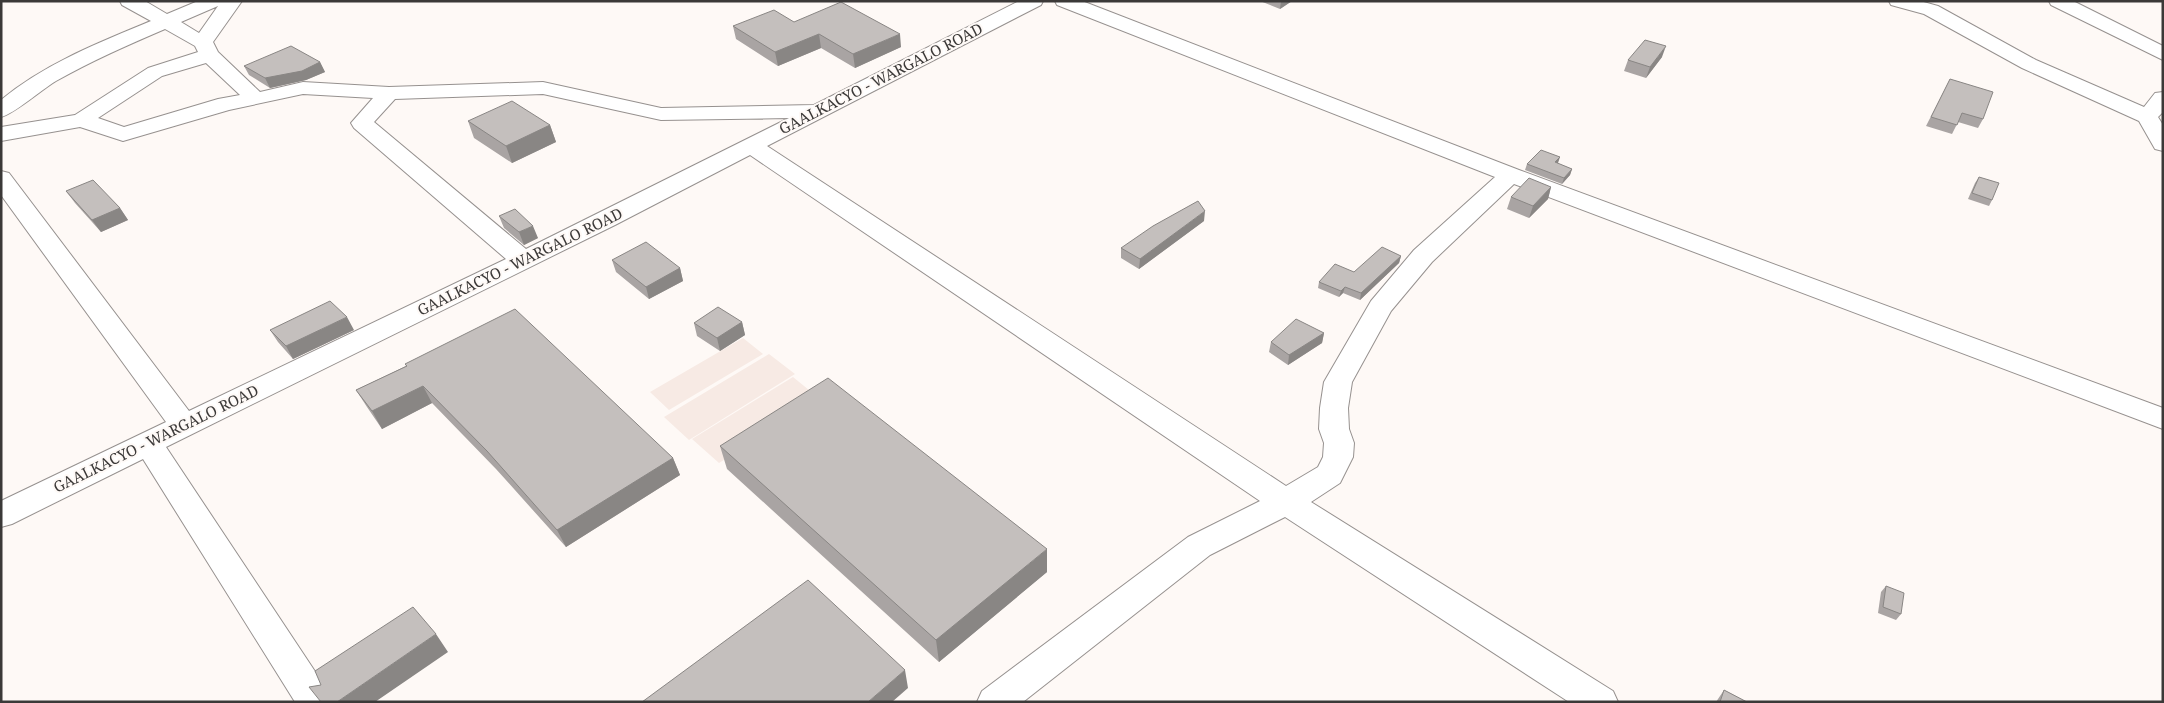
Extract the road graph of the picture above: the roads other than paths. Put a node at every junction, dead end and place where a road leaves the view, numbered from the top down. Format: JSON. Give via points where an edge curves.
{"nodes":[{"id":1,"x":129,"y":1,"type":"edge"},
{"id":2,"x":215,"y":1,"type":"edge"},
{"id":3,"x":233,"y":1,"type":"edge"},
{"id":4,"x":1034,"y":1,"type":"edge"},
{"id":5,"x":1064,"y":1,"type":"edge"},
{"id":6,"x":1898,"y":1,"type":"edge"},
{"id":7,"x":2058,"y":1,"type":"edge"},
{"id":8,"x":164,"y":22,"type":"junction"},
{"id":9,"x":207,"y":49,"type":"junction"},
{"id":10,"x":2163,"y":54,"type":"edge"},
{"id":11,"x":389,"y":93,"type":"junction"},
{"id":12,"x":2163,"y":98,"type":"edge"},
{"id":13,"x":256,"y":99,"type":"junction"},
{"id":14,"x":1,"y":111,"type":"edge"},
{"id":15,"x":819,"y":111,"type":"junction"},
{"id":16,"x":2147,"y":117,"type":"junction"},
{"id":17,"x":81,"y":120,"type":"junction"},
{"id":18,"x":1,"y":134,"type":"edge"},
{"id":19,"x":2163,"y":144,"type":"edge"},
{"id":20,"x":751,"y":146,"type":"junction"},
{"id":21,"x":1511,"y":175,"type":"junction"},
{"id":22,"x":1,"y":178,"type":"edge"},
{"id":23,"x":523,"y":260,"type":"junction"},
{"id":24,"x":2163,"y":419,"type":"edge"},
{"id":25,"x":184,"y":425,"type":"junction"},
{"id":26,"x":148,"y":443,"type":"junction"},
{"id":27,"x":1286,"y":502,"type":"junction"},
{"id":28,"x":1,"y":515,"type":"edge"},
{"id":29,"x":315,"y":702,"type":"edge"},
{"id":30,"x":995,"y":702,"type":"edge"},
{"id":31,"x":1600,"y":702,"type":"edge"}],
"edges":[{"from":1,"to":8,"type":"street"},
{"from":2,"to":8,"type":"street"},
{"from":3,"to":9,"type":"street","via":[[217,20]]},
{"from":4,"to":15,"type":"street","name":"GAALKACYO - WARGALO ROAD"},
{"from":5,"to":21,"type":"street"},
{"from":6,"to":16,"type":"street","via":[[1931,10],[2029,64]]},
{"from":7,"to":10,"type":"street"},
{"from":8,"to":9,"type":"street"},
{"from":8,"to":14,"type":"street","via":[[65,67],[18,95]]},
{"from":9,"to":13,"type":"street"},
{"from":9,"to":17,"type":"street","via":[[155,72]]},
{"from":11,"to":13,"type":"street","via":[[303,88]]},
{"from":11,"to":15,"type":"street","via":[[543,88],[661,114]]},
{"from":11,"to":23,"type":"street","via":[[362,123]]},
{"from":12,"to":16,"type":"street"},
{"from":13,"to":17,"type":"street","via":[[226,104],[123,134]]},
{"from":15,"to":20,"type":"street","name":"GAALKACYO - WARGALO ROAD"},
{"from":16,"to":19,"type":"street"},
{"from":17,"to":18,"type":"street"},
{"from":20,"to":23,"type":"street","name":"GAALKACYO - WARGALO ROAD"},
{"from":20,"to":27,"type":"street"},
{"from":21,"to":24,"type":"street"},
{"from":21,"to":27,"type":"street","via":[[1423,256],[1380,307],[1338,382],[1334,408],[1338,457],[1329,475]]},
{"from":22,"to":25,"type":"street"},
{"from":23,"to":25,"type":"street","name":"GAALKACYO - WARGALO ROAD"},
{"from":25,"to":26,"type":"street","name":"GAALKACYO - WARGALO ROAD"},
{"from":26,"to":28,"type":"street","name":"GAALKACYO - WARGALO ROAD"},
{"from":26,"to":29,"type":"street"},
{"from":27,"to":30,"type":"street","via":[[1200,546]]},
{"from":27,"to":31,"type":"street"}]}
